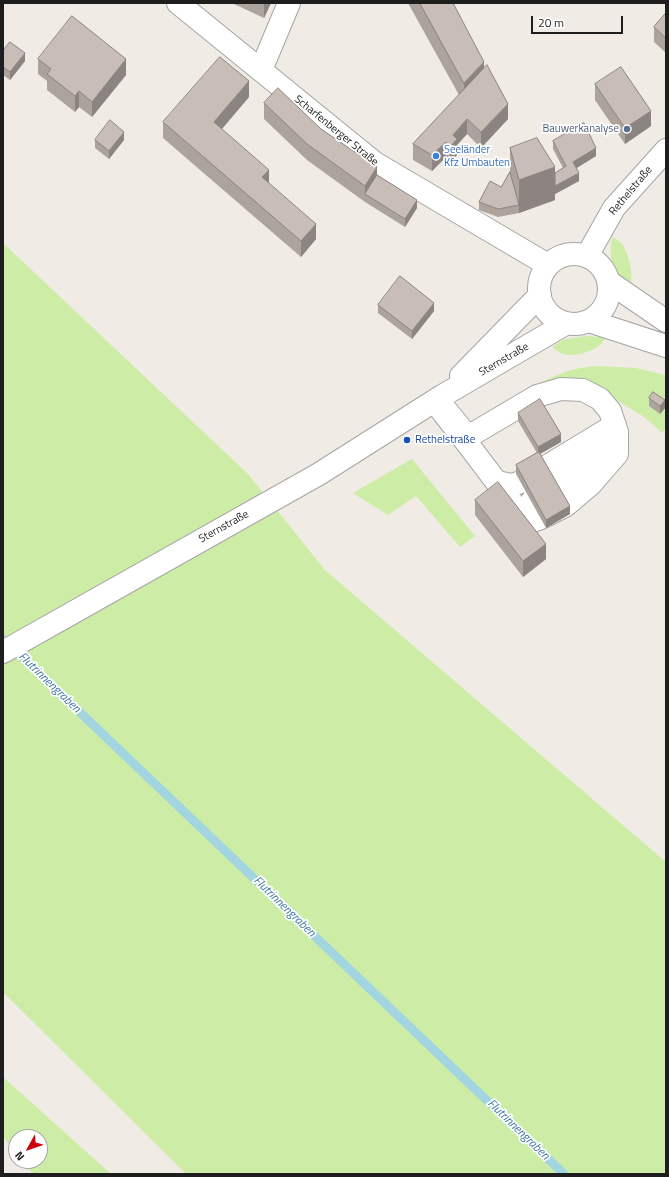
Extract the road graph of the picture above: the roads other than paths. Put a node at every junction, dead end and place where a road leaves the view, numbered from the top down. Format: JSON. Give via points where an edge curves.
{"nodes":[{"id":1,"x":178,"y":3,"type":"edge"},
{"id":2,"x":289,"y":3,"type":"edge"},
{"id":3,"x":261,"y":70,"type":"junction"},
{"id":4,"x":666,"y":150,"type":"edge"},
{"id":5,"x":587,"y":256,"type":"junction"},
{"id":6,"x":548,"y":265,"type":"junction"},
{"id":7,"x":609,"y":282,"type":"junction"},
{"id":8,"x":540,"y":295,"type":"junction"},
{"id":9,"x":589,"y":321,"type":"junction"},
{"id":10,"x":666,"y":321,"type":"edge"},
{"id":11,"x":566,"y":323,"type":"junction"},
{"id":12,"x":666,"y":346,"type":"edge"},
{"id":13,"x":438,"y":399,"type":"junction"},
{"id":14,"x":615,"y":424,"type":"junction"},
{"id":15,"x":497,"y":482,"type":"junction"},
{"id":16,"x":3,"y":652,"type":"edge"}],
"edges":[{"from":1,"to":3,"type":"street","name":"Scharfenberger Straße"},
{"from":2,"to":3,"type":"street"},
{"from":3,"to":6,"type":"street","name":"Scharfenberger Straße","via":[[375,163]]},
{"from":4,"to":5,"type":"street","name":"Rethelstraße","via":[[614,208]]},
{"from":5,"to":6,"type":"street","via":[[577,253],[566,254]]},
{"from":5,"to":7,"type":"street","via":[[605,271]]},
{"from":6,"to":8,"type":"street","via":[[539,284]]},
{"from":7,"to":9,"type":"street","via":[[610,294],[605,306]]},
{"from":7,"to":10,"type":"street"},
{"from":8,"to":11,"type":"street","via":[[549,313]]},
{"from":8,"to":13,"type":"street","name":"Sternstraße"},
{"from":9,"to":11,"type":"street","via":[[578,324]]},
{"from":9,"to":12,"type":"street"},
{"from":11,"to":13,"type":"street","name":"Sternstraße"},
{"from":13,"to":14,"type":"street","via":[[464,432],[471,435],[537,396],[562,389],[583,390],[600,399],[610,411]]},
{"from":13,"to":15,"type":"street"},
{"from":13,"to":16,"type":"street","name":"Sternstraße","via":[[319,474]]},
{"from":14,"to":15,"type":"street","via":[[521,482],[511,485]]},
{"from":14,"to":15,"type":"street","via":[[617,448],[531,501],[515,506]]}]}
